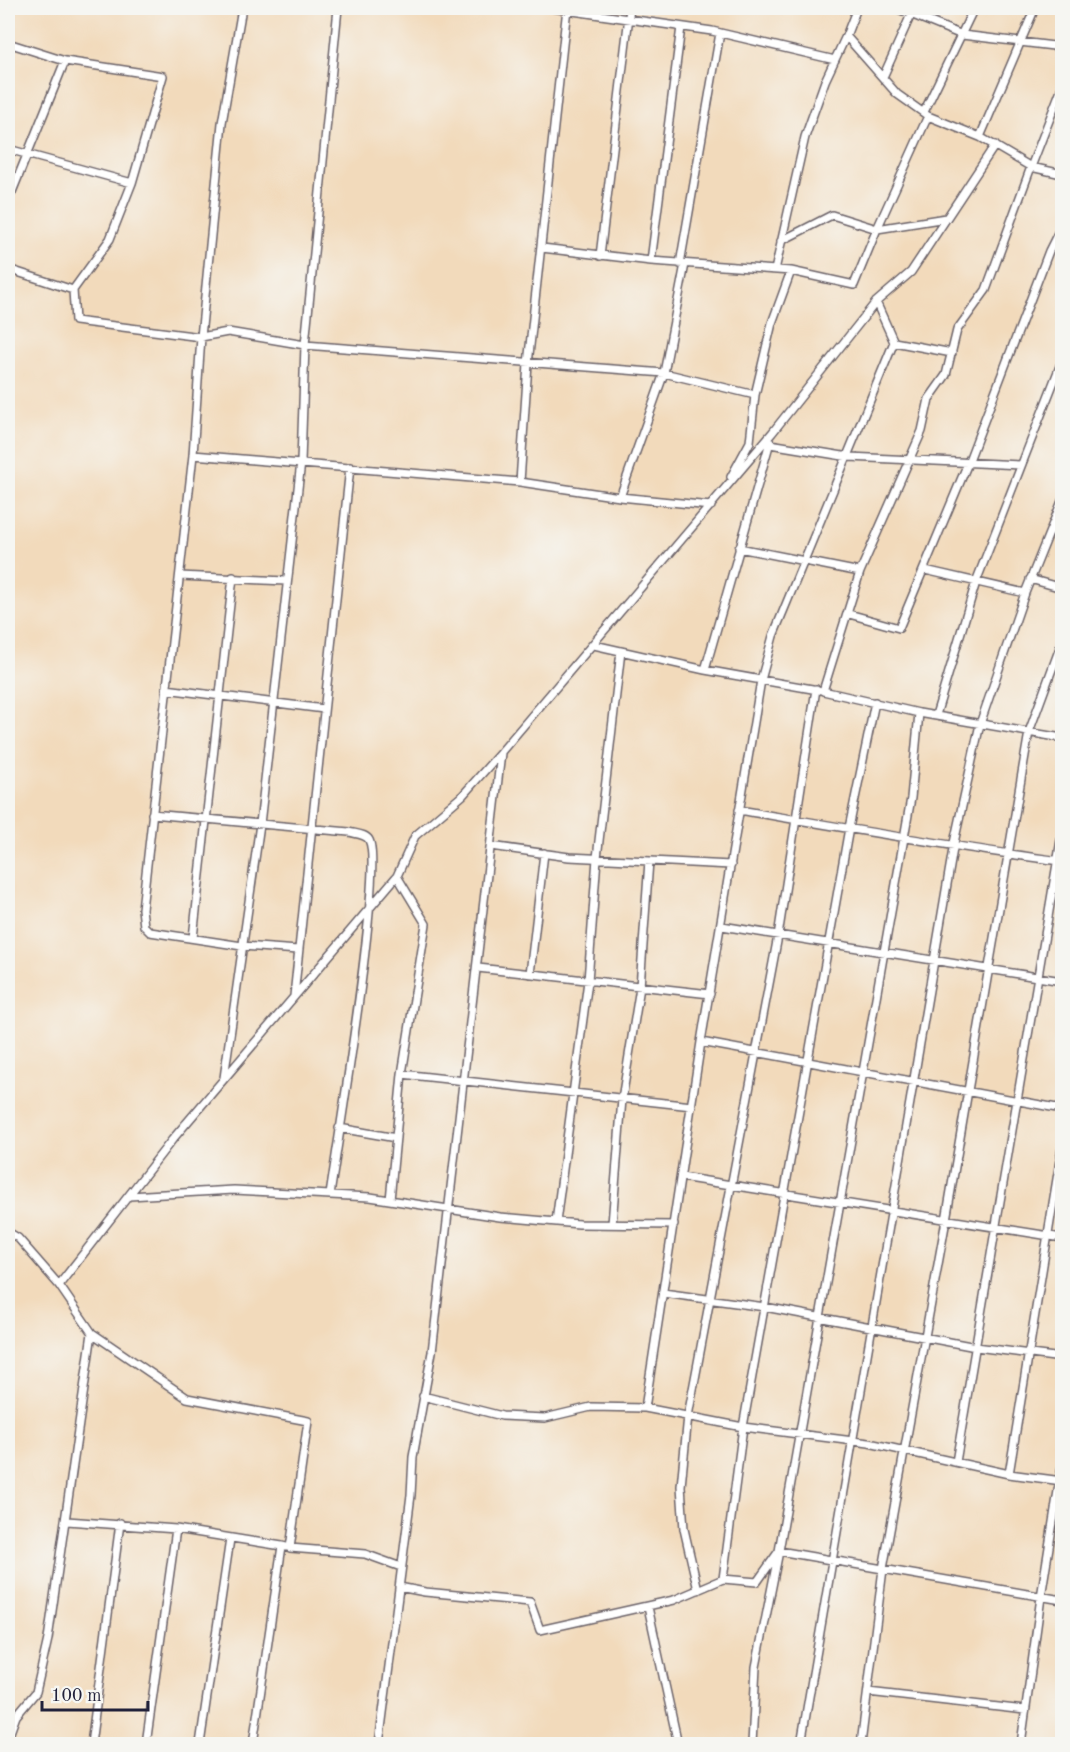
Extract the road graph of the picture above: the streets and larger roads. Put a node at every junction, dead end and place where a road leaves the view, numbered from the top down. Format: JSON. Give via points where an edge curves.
{"nodes":[{"id":1,"x":242,"y":8,"type":"edge"},
{"id":2,"x":338,"y":8,"type":"edge"},
{"id":3,"x":552,"y":8,"type":"edge"},
{"id":4,"x":567,"y":8,"type":"edge"},
{"id":5,"x":630,"y":8,"type":"edge"},
{"id":6,"x":857,"y":8,"type":"edge"},
{"id":7,"x":896,"y":8,"type":"edge"},
{"id":8,"x":974,"y":8,"type":"edge"},
{"id":9,"x":1035,"y":8,"type":"edge"},
{"id":10,"x":913,"y":11,"type":"edge"},
{"id":11,"x":629,"y":19,"type":"junction"},
{"id":12,"x":681,"y":27,"type":"junction"},
{"id":13,"x":720,"y":33,"type":"junction"},
{"id":14,"x":962,"y":35,"type":"junction"},
{"id":15,"x":846,"y":36,"type":"junction"},
{"id":16,"x":8,"y":43,"type":"edge"},
{"id":17,"x":1020,"y":43,"type":"junction"},
{"id":18,"x":1062,"y":47,"type":"edge"},
{"id":19,"x":835,"y":60,"type":"junction"},
{"id":20,"x":64,"y":61,"type":"junction"},
{"id":21,"x":883,"y":77,"type":"junction"},
{"id":22,"x":1062,"y":87,"type":"edge"},
{"id":23,"x":926,"y":114,"type":"junction"},
{"id":24,"x":980,"y":137,"type":"junction"},
{"id":25,"x":995,"y":145,"type":"junction"},
{"id":26,"x":8,"y":149,"type":"edge"},
{"id":27,"x":28,"y":153,"type":"junction"},
{"id":28,"x":1031,"y":167,"type":"junction"},
{"id":29,"x":1062,"y":174,"type":"edge"},
{"id":30,"x":132,"y":183,"type":"junction"},
{"id":31,"x":12,"y":192,"type":"dead end"},
{"id":32,"x":946,"y":218,"type":"junction"},
{"id":33,"x":1062,"y":225,"type":"edge"},
{"id":34,"x":877,"y":228,"type":"junction"},
{"id":35,"x":781,"y":241,"type":"junction"},
{"id":36,"x":542,"y":248,"type":"junction"},
{"id":37,"x":600,"y":256,"type":"junction"},
{"id":38,"x":651,"y":261,"type":"junction"},
{"id":39,"x":682,"y":264,"type":"junction"},
{"id":40,"x":8,"y":268,"type":"edge"},
{"id":41,"x":775,"y":270,"type":"junction"},
{"id":42,"x":791,"y":271,"type":"junction"},
{"id":43,"x":73,"y":290,"type":"junction"},
{"id":44,"x":876,"y":302,"type":"junction"},
{"id":45,"x":201,"y":337,"type":"junction"},
{"id":46,"x":894,"y":342,"type":"junction"},
{"id":47,"x":305,"y":345,"type":"junction"},
{"id":48,"x":952,"y":353,"type":"junction"},
{"id":49,"x":1062,"y":361,"type":"edge"},
{"id":50,"x":528,"y":364,"type":"junction"},
{"id":51,"x":664,"y":373,"type":"junction"},
{"id":52,"x":755,"y":395,"type":"junction"},
{"id":53,"x":772,"y":433,"type":"junction"},
{"id":54,"x":770,"y":444,"type":"junction"},
{"id":55,"x":193,"y":455,"type":"junction"},
{"id":56,"x":849,"y":457,"type":"junction"},
{"id":57,"x":909,"y":460,"type":"junction"},
{"id":58,"x":301,"y":462,"type":"junction"},
{"id":59,"x":968,"y":463,"type":"junction"},
{"id":60,"x":1022,"y":465,"type":"junction"},
{"id":61,"x":350,"y":466,"type":"junction"},
{"id":62,"x":520,"y":482,"type":"junction"},
{"id":63,"x":723,"y":492,"type":"junction"},
{"id":64,"x":620,"y":497,"type":"junction"},
{"id":65,"x":1062,"y":501,"type":"edge"},
{"id":66,"x":711,"y":506,"type":"junction"},
{"id":67,"x":739,"y":548,"type":"junction"},
{"id":68,"x":803,"y":562,"type":"junction"},
{"id":69,"x":925,"y":570,"type":"junction"},
{"id":70,"x":860,"y":572,"type":"junction"},
{"id":71,"x":180,"y":576,"type":"junction"},
{"id":72,"x":233,"y":577,"type":"junction"},
{"id":73,"x":1030,"y":579,"type":"junction"},
{"id":74,"x":286,"y":581,"type":"junction"},
{"id":75,"x":976,"y":582,"type":"junction"},
{"id":76,"x":1062,"y":588,"type":"edge"},
{"id":77,"x":1025,"y":593,"type":"junction"},
{"id":78,"x":849,"y":614,"type":"junction"},
{"id":79,"x":1062,"y":642,"type":"edge"},
{"id":80,"x":594,"y":645,"type":"junction"},
{"id":81,"x":621,"y":651,"type":"junction"},
{"id":82,"x":705,"y":670,"type":"junction"},
{"id":83,"x":760,"y":680,"type":"junction"},
{"id":84,"x":166,"y":689,"type":"junction"},
{"id":85,"x":820,"y":690,"type":"junction"},
{"id":86,"x":220,"y":696,"type":"junction"},
{"id":87,"x":272,"y":702,"type":"junction"},
{"id":88,"x":875,"y":702,"type":"junction"},
{"id":89,"x":324,"y":709,"type":"junction"},
{"id":90,"x":919,"y":712,"type":"junction"},
{"id":91,"x":936,"y":715,"type":"junction"},
{"id":92,"x":980,"y":724,"type":"junction"},
{"id":93,"x":1029,"y":732,"type":"junction"},
{"id":94,"x":1062,"y":738,"type":"edge"},
{"id":95,"x":501,"y":752,"type":"junction"},
{"id":96,"x":739,"y":810,"type":"junction"},
{"id":97,"x":152,"y":814,"type":"junction"},
{"id":98,"x":206,"y":819,"type":"junction"},
{"id":99,"x":795,"y":819,"type":"junction"},
{"id":100,"x":260,"y":824,"type":"junction"},
{"id":101,"x":849,"y":828,"type":"junction"},
{"id":102,"x":310,"y":829,"type":"junction"},
{"id":103,"x":1062,"y":834,"type":"edge"},
{"id":104,"x":903,"y":837,"type":"junction"},
{"id":105,"x":954,"y":843,"type":"junction"},
{"id":106,"x":491,"y":846,"type":"junction"},
{"id":107,"x":544,"y":853,"type":"junction"},
{"id":108,"x":1007,"y":854,"type":"junction"},
{"id":109,"x":597,"y":858,"type":"junction"},
{"id":110,"x":649,"y":861,"type":"junction"},
{"id":111,"x":1060,"y":861,"type":"edge"},
{"id":112,"x":731,"y":865,"type":"junction"},
{"id":113,"x":397,"y":876,"type":"junction"},
{"id":114,"x":370,"y":906,"type":"junction"},
{"id":115,"x":722,"y":926,"type":"junction"},
{"id":116,"x":778,"y":936,"type":"junction"},
{"id":117,"x":193,"y":938,"type":"junction"},
{"id":118,"x":830,"y":942,"type":"junction"},
{"id":119,"x":242,"y":946,"type":"junction"},
{"id":120,"x":298,"y":950,"type":"junction"},
{"id":121,"x":882,"y":951,"type":"junction"},
{"id":122,"x":934,"y":961,"type":"junction"},
{"id":123,"x":478,"y":968,"type":"junction"},
{"id":124,"x":987,"y":970,"type":"junction"},
{"id":125,"x":530,"y":974,"type":"junction"},
{"id":126,"x":1038,"y":978,"type":"junction"},
{"id":127,"x":588,"y":981,"type":"junction"},
{"id":128,"x":1062,"y":981,"type":"edge"},
{"id":129,"x":640,"y":987,"type":"junction"},
{"id":130,"x":710,"y":994,"type":"junction"},
{"id":131,"x":294,"y":996,"type":"junction"},
{"id":132,"x":701,"y":1042,"type":"junction"},
{"id":133,"x":757,"y":1053,"type":"junction"},
{"id":134,"x":808,"y":1063,"type":"junction"},
{"id":135,"x":861,"y":1073,"type":"junction"},
{"id":136,"x":402,"y":1074,"type":"junction"},
{"id":137,"x":224,"y":1078,"type":"junction"},
{"id":138,"x":913,"y":1080,"type":"junction"},
{"id":139,"x":463,"y":1082,"type":"junction"},
{"id":140,"x":968,"y":1090,"type":"junction"},
{"id":141,"x":572,"y":1094,"type":"junction"},
{"id":142,"x":622,"y":1099,"type":"junction"},
{"id":143,"x":1017,"y":1100,"type":"junction"},
{"id":144,"x":692,"y":1106,"type":"junction"},
{"id":145,"x":1062,"y":1109,"type":"edge"},
{"id":146,"x":339,"y":1128,"type":"junction"},
{"id":147,"x":396,"y":1138,"type":"junction"},
{"id":148,"x":1062,"y":1148,"type":"edge"},
{"id":149,"x":681,"y":1177,"type":"junction"},
{"id":150,"x":732,"y":1186,"type":"junction"},
{"id":151,"x":785,"y":1194,"type":"junction"},
{"id":152,"x":330,"y":1195,"type":"junction"},
{"id":153,"x":129,"y":1196,"type":"junction"},
{"id":154,"x":390,"y":1200,"type":"junction"},
{"id":155,"x":839,"y":1203,"type":"junction"},
{"id":156,"x":448,"y":1209,"type":"junction"},
{"id":157,"x":890,"y":1211,"type":"junction"},
{"id":158,"x":946,"y":1220,"type":"junction"},
{"id":159,"x":556,"y":1221,"type":"junction"},
{"id":160,"x":612,"y":1224,"type":"junction"},
{"id":161,"x":674,"y":1225,"type":"junction"},
{"id":162,"x":994,"y":1228,"type":"junction"},
{"id":163,"x":8,"y":1232,"type":"edge"},
{"id":164,"x":1048,"y":1236,"type":"junction"},
{"id":165,"x":1062,"y":1238,"type":"edge"},
{"id":166,"x":60,"y":1286,"type":"junction"},
{"id":167,"x":663,"y":1293,"type":"junction"},
{"id":168,"x":711,"y":1299,"type":"junction"},
{"id":169,"x":765,"y":1307,"type":"junction"},
{"id":170,"x":819,"y":1318,"type":"junction"},
{"id":171,"x":871,"y":1327,"type":"junction"},
{"id":172,"x":92,"y":1333,"type":"junction"},
{"id":173,"x":924,"y":1337,"type":"junction"},
{"id":174,"x":976,"y":1347,"type":"junction"},
{"id":175,"x":1029,"y":1352,"type":"junction"},
{"id":176,"x":1062,"y":1358,"type":"edge"},
{"id":177,"x":423,"y":1396,"type":"junction"},
{"id":178,"x":645,"y":1408,"type":"junction"},
{"id":179,"x":688,"y":1416,"type":"junction"},
{"id":180,"x":743,"y":1427,"type":"junction"},
{"id":181,"x":800,"y":1434,"type":"junction"},
{"id":182,"x":852,"y":1440,"type":"junction"},
{"id":183,"x":904,"y":1450,"type":"junction"},
{"id":184,"x":956,"y":1462,"type":"junction"},
{"id":185,"x":1062,"y":1466,"type":"edge"},
{"id":186,"x":1009,"y":1474,"type":"junction"},
{"id":187,"x":1061,"y":1480,"type":"edge"},
{"id":188,"x":67,"y":1521,"type":"junction"},
{"id":189,"x":120,"y":1523,"type":"junction"},
{"id":190,"x":176,"y":1529,"type":"junction"},
{"id":191,"x":230,"y":1539,"type":"junction"},
{"id":192,"x":286,"y":1547,"type":"junction"},
{"id":193,"x":779,"y":1551,"type":"junction"},
{"id":194,"x":833,"y":1560,"type":"junction"},
{"id":195,"x":401,"y":1568,"type":"junction"},
{"id":196,"x":883,"y":1569,"type":"junction"},
{"id":197,"x":723,"y":1579,"type":"junction"},
{"id":198,"x":399,"y":1587,"type":"junction"},
{"id":199,"x":698,"y":1590,"type":"junction"},
{"id":200,"x":1041,"y":1597,"type":"junction"},
{"id":201,"x":1062,"y":1600,"type":"edge"},
{"id":202,"x":648,"y":1607,"type":"junction"},
{"id":203,"x":868,"y":1692,"type":"junction"},
{"id":204,"x":1025,"y":1710,"type":"junction"},
{"id":205,"x":8,"y":1738,"type":"edge"},
{"id":206,"x":91,"y":1744,"type":"edge"},
{"id":207,"x":146,"y":1744,"type":"edge"},
{"id":208,"x":200,"y":1744,"type":"edge"},
{"id":209,"x":253,"y":1744,"type":"edge"},
{"id":210,"x":379,"y":1744,"type":"edge"},
{"id":211,"x":678,"y":1744,"type":"edge"},
{"id":212,"x":752,"y":1744,"type":"edge"},
{"id":213,"x":801,"y":1744,"type":"edge"},
{"id":214,"x":861,"y":1744,"type":"edge"},
{"id":215,"x":1021,"y":1744,"type":"edge"}],
"edges":[{"from":1,"to":45,"type":"street","via":[[222,123]]},
{"from":2,"to":47,"type":"street"},
{"from":3,"to":4,"type":"street"},
{"from":4,"to":11,"type":"street"},
{"from":4,"to":36,"type":"street"},
{"from":5,"to":11,"type":"street"},
{"from":6,"to":15,"type":"street"},
{"from":7,"to":10,"type":"street"},
{"from":8,"to":14,"type":"street"},
{"from":9,"to":17,"type":"street"},
{"from":10,"to":14,"type":"street"},
{"from":10,"to":21,"type":"street"},
{"from":11,"to":12,"type":"street"},
{"from":11,"to":37,"type":"street"},
{"from":12,"to":13,"type":"street"},
{"from":12,"to":38,"type":"street"},
{"from":13,"to":19,"type":"street"},
{"from":13,"to":39,"type":"street"},
{"from":14,"to":17,"type":"street"},
{"from":14,"to":23,"type":"street"},
{"from":15,"to":19,"type":"street"},
{"from":15,"to":21,"type":"street"},
{"from":16,"to":20,"type":"street"},
{"from":17,"to":18,"type":"street"},
{"from":17,"to":24,"type":"street"},
{"from":19,"to":35,"type":"street","via":[[805,137]]},
{"from":20,"to":27,"type":"street"},
{"from":20,"to":30,"type":"street","via":[[163,76]]},
{"from":21,"to":23,"type":"street","via":[[897,94]]},
{"from":22,"to":28,"type":"street"},
{"from":23,"to":24,"type":"street"},
{"from":23,"to":34,"type":"street"},
{"from":24,"to":25,"type":"street"},
{"from":25,"to":28,"type":"street"},
{"from":25,"to":32,"type":"street"},
{"from":26,"to":27,"type":"street"},
{"from":27,"to":30,"type":"street"},
{"from":27,"to":31,"type":"street"},
{"from":28,"to":29,"type":"street"},
{"from":28,"to":48,"type":"street","via":[[993,274],[957,330]]},
{"from":30,"to":43,"type":"street","via":[[110,239]]},
{"from":32,"to":34,"type":"street"},
{"from":32,"to":44,"type":"street","via":[[912,272]]},
{"from":33,"to":59,"type":"street"},
{"from":34,"to":35,"type":"street","via":[[832,214]]},
{"from":34,"to":42,"type":"street","via":[[854,285]]},
{"from":35,"to":41,"type":"street"},
{"from":36,"to":37,"type":"street"},
{"from":36,"to":50,"type":"street"},
{"from":37,"to":38,"type":"street"},
{"from":38,"to":39,"type":"street"},
{"from":39,"to":41,"type":"street"},
{"from":39,"to":51,"type":"street"},
{"from":40,"to":43,"type":"street"},
{"from":41,"to":42,"type":"street"},
{"from":42,"to":52,"type":"street","via":[[772,323]]},
{"from":43,"to":45,"type":"street","via":[[75,321]]},
{"from":44,"to":46,"type":"street"},
{"from":44,"to":53,"type":"street"},
{"from":45,"to":47,"type":"street","via":[[228,332]]},
{"from":45,"to":55,"type":"street"},
{"from":46,"to":48,"type":"street"},
{"from":46,"to":56,"type":"street"},
{"from":47,"to":50,"type":"street"},
{"from":47,"to":58,"type":"street"},
{"from":48,"to":57,"type":"street","via":[[945,375],[929,399],[922,431]]},
{"from":49,"to":60,"type":"street"},
{"from":50,"to":51,"type":"street"},
{"from":50,"to":62,"type":"street"},
{"from":51,"to":52,"type":"street"},
{"from":51,"to":64,"type":"street"},
{"from":52,"to":63,"type":"street","via":[[750,442]]},
{"from":53,"to":54,"type":"street"},
{"from":53,"to":63,"type":"street"},
{"from":54,"to":56,"type":"street"},
{"from":54,"to":67,"type":"street"},
{"from":55,"to":58,"type":"street"},
{"from":55,"to":71,"type":"street"},
{"from":56,"to":57,"type":"street"},
{"from":56,"to":68,"type":"street"},
{"from":57,"to":59,"type":"street"},
{"from":57,"to":70,"type":"street"},
{"from":58,"to":61,"type":"street"},
{"from":58,"to":74,"type":"street"},
{"from":59,"to":60,"type":"street"},
{"from":59,"to":69,"type":"street"},
{"from":60,"to":75,"type":"street"},
{"from":61,"to":62,"type":"street"},
{"from":61,"to":89,"type":"street"},
{"from":62,"to":64,"type":"street"},
{"from":63,"to":66,"type":"street"},
{"from":64,"to":66,"type":"street"},
{"from":65,"to":73,"type":"street"},
{"from":66,"to":80,"type":"street"},
{"from":67,"to":68,"type":"street"},
{"from":67,"to":82,"type":"street"},
{"from":68,"to":70,"type":"street"},
{"from":68,"to":83,"type":"street"},
{"from":69,"to":75,"type":"street"},
{"from":69,"to":78,"type":"street","via":[[899,628]]},
{"from":70,"to":78,"type":"street"},
{"from":71,"to":72,"type":"street"},
{"from":71,"to":84,"type":"street"},
{"from":72,"to":74,"type":"street"},
{"from":72,"to":86,"type":"street"},
{"from":73,"to":76,"type":"street"},
{"from":73,"to":77,"type":"street"},
{"from":74,"to":87,"type":"street"},
{"from":75,"to":77,"type":"street"},
{"from":75,"to":91,"type":"street"},
{"from":77,"to":92,"type":"street"},
{"from":78,"to":85,"type":"street"},
{"from":79,"to":93,"type":"street"},
{"from":80,"to":81,"type":"street"},
{"from":80,"to":95,"type":"street"},
{"from":81,"to":82,"type":"street"},
{"from":81,"to":109,"type":"street"},
{"from":82,"to":83,"type":"street"},
{"from":83,"to":85,"type":"street"},
{"from":83,"to":96,"type":"street"},
{"from":84,"to":86,"type":"street"},
{"from":84,"to":97,"type":"street"},
{"from":85,"to":88,"type":"street"},
{"from":85,"to":99,"type":"street"},
{"from":86,"to":87,"type":"street"},
{"from":86,"to":98,"type":"street"},
{"from":87,"to":89,"type":"street"},
{"from":87,"to":100,"type":"street"},
{"from":88,"to":90,"type":"street"},
{"from":88,"to":101,"type":"street"},
{"from":89,"to":102,"type":"street"},
{"from":90,"to":91,"type":"street"},
{"from":90,"to":104,"type":"street"},
{"from":91,"to":92,"type":"street"},
{"from":92,"to":93,"type":"street"},
{"from":92,"to":105,"type":"street"},
{"from":93,"to":94,"type":"street"},
{"from":93,"to":108,"type":"street"},
{"from":95,"to":106,"type":"street"},
{"from":95,"to":113,"type":"street","via":[[463,795],[415,836]]},
{"from":96,"to":99,"type":"street"},
{"from":96,"to":112,"type":"street"},
{"from":97,"to":98,"type":"street"},
{"from":97,"to":117,"type":"street","via":[[142,909],[144,926],[150,932]]},
{"from":98,"to":100,"type":"street"},
{"from":98,"to":117,"type":"street"},
{"from":99,"to":101,"type":"street"},
{"from":99,"to":116,"type":"street"},
{"from":100,"to":102,"type":"street"},
{"from":100,"to":119,"type":"street"},
{"from":101,"to":104,"type":"street"},
{"from":101,"to":118,"type":"street"},
{"from":102,"to":114,"type":"street","via":[[349,832],[369,840],[373,857]]},
{"from":102,"to":120,"type":"street"},
{"from":103,"to":111,"type":"street"},
{"from":104,"to":105,"type":"street"},
{"from":104,"to":121,"type":"street"},
{"from":105,"to":108,"type":"street"},
{"from":105,"to":122,"type":"street"},
{"from":106,"to":107,"type":"street"},
{"from":106,"to":123,"type":"street"},
{"from":107,"to":109,"type":"street"},
{"from":107,"to":125,"type":"street"},
{"from":108,"to":111,"type":"street"},
{"from":108,"to":124,"type":"street"},
{"from":109,"to":110,"type":"street"},
{"from":109,"to":127,"type":"street"},
{"from":110,"to":112,"type":"street"},
{"from":110,"to":129,"type":"street"},
{"from":111,"to":126,"type":"street"},
{"from":112,"to":115,"type":"street"},
{"from":113,"to":114,"type":"street"},
{"from":113,"to":136,"type":"street","via":[[426,924]]},
{"from":114,"to":131,"type":"street"},
{"from":114,"to":146,"type":"street"},
{"from":115,"to":116,"type":"street"},
{"from":115,"to":130,"type":"street"},
{"from":116,"to":118,"type":"street"},
{"from":116,"to":133,"type":"street"},
{"from":117,"to":119,"type":"street"},
{"from":118,"to":121,"type":"street"},
{"from":118,"to":134,"type":"street"},
{"from":119,"to":120,"type":"street"},
{"from":119,"to":137,"type":"street"},
{"from":120,"to":131,"type":"street"},
{"from":121,"to":122,"type":"street"},
{"from":121,"to":135,"type":"street"},
{"from":122,"to":124,"type":"street"},
{"from":122,"to":138,"type":"street"},
{"from":123,"to":125,"type":"street"},
{"from":123,"to":139,"type":"street"},
{"from":124,"to":126,"type":"street"},
{"from":124,"to":140,"type":"street"},
{"from":125,"to":127,"type":"street"},
{"from":126,"to":128,"type":"street"},
{"from":126,"to":143,"type":"street"},
{"from":127,"to":129,"type":"street"},
{"from":127,"to":141,"type":"street"},
{"from":129,"to":130,"type":"street"},
{"from":129,"to":142,"type":"street"},
{"from":130,"to":132,"type":"street"},
{"from":131,"to":137,"type":"street"},
{"from":132,"to":133,"type":"street"},
{"from":132,"to":144,"type":"street"},
{"from":133,"to":134,"type":"street"},
{"from":133,"to":150,"type":"street"},
{"from":134,"to":135,"type":"street"},
{"from":134,"to":151,"type":"street"},
{"from":135,"to":138,"type":"street"},
{"from":135,"to":155,"type":"street"},
{"from":136,"to":139,"type":"street"},
{"from":136,"to":147,"type":"street"},
{"from":137,"to":153,"type":"street"},
{"from":138,"to":140,"type":"street"},
{"from":138,"to":157,"type":"street"},
{"from":139,"to":141,"type":"street"},
{"from":139,"to":156,"type":"street"},
{"from":140,"to":143,"type":"street"},
{"from":140,"to":158,"type":"street"},
{"from":141,"to":142,"type":"street"},
{"from":141,"to":159,"type":"street"},
{"from":142,"to":144,"type":"street"},
{"from":142,"to":160,"type":"street"},
{"from":143,"to":145,"type":"street"},
{"from":143,"to":162,"type":"street"},
{"from":144,"to":149,"type":"street"},
{"from":146,"to":147,"type":"street"},
{"from":146,"to":152,"type":"street"},
{"from":147,"to":154,"type":"street"},
{"from":148,"to":164,"type":"street"},
{"from":149,"to":150,"type":"street"},
{"from":149,"to":161,"type":"street"},
{"from":150,"to":151,"type":"street"},
{"from":150,"to":168,"type":"street"},
{"from":151,"to":155,"type":"street"},
{"from":151,"to":169,"type":"street"},
{"from":152,"to":153,"type":"street","via":[[234,1190]]},
{"from":152,"to":154,"type":"street"},
{"from":153,"to":166,"type":"street"},
{"from":154,"to":156,"type":"street"},
{"from":155,"to":157,"type":"street"},
{"from":155,"to":170,"type":"street"},
{"from":156,"to":159,"type":"street"},
{"from":156,"to":177,"type":"street","via":[[432,1352]]},
{"from":157,"to":158,"type":"street"},
{"from":157,"to":171,"type":"street"},
{"from":158,"to":162,"type":"street"},
{"from":158,"to":173,"type":"street"},
{"from":159,"to":160,"type":"street"},
{"from":160,"to":161,"type":"street"},
{"from":161,"to":167,"type":"street"},
{"from":162,"to":164,"type":"street"},
{"from":162,"to":174,"type":"street"},
{"from":163,"to":166,"type":"street","via":[[18,1238]]},
{"from":164,"to":165,"type":"street"},
{"from":164,"to":175,"type":"street"},
{"from":166,"to":172,"type":"street"},
{"from":167,"to":168,"type":"street"},
{"from":167,"to":178,"type":"street"},
{"from":168,"to":169,"type":"street"},
{"from":168,"to":179,"type":"street"},
{"from":169,"to":170,"type":"street"},
{"from":169,"to":180,"type":"street"},
{"from":170,"to":171,"type":"street"},
{"from":170,"to":181,"type":"street"},
{"from":171,"to":173,"type":"street"},
{"from":171,"to":182,"type":"street"},
{"from":172,"to":188,"type":"street","via":[[74,1440]]},
{"from":172,"to":192,"type":"street","via":[[187,1398],[308,1421]]},
{"from":173,"to":174,"type":"street"},
{"from":173,"to":183,"type":"street"},
{"from":174,"to":175,"type":"street"},
{"from":174,"to":184,"type":"street"},
{"from":175,"to":176,"type":"street"},
{"from":175,"to":186,"type":"street"},
{"from":177,"to":178,"type":"street","via":[[502,1416],[545,1418],[591,1407]]},
{"from":177,"to":195,"type":"street"},
{"from":178,"to":179,"type":"street"},
{"from":179,"to":180,"type":"street"},
{"from":179,"to":199,"type":"street","via":[[681,1486],[684,1529]]},
{"from":180,"to":181,"type":"street"},
{"from":180,"to":197,"type":"street"},
{"from":181,"to":182,"type":"street"},
{"from":181,"to":193,"type":"street"},
{"from":182,"to":183,"type":"street"},
{"from":182,"to":194,"type":"street"},
{"from":183,"to":184,"type":"street"},
{"from":183,"to":196,"type":"street"},
{"from":184,"to":186,"type":"street"},
{"from":185,"to":187,"type":"street"},
{"from":186,"to":187,"type":"street"},
{"from":187,"to":200,"type":"street"},
{"from":188,"to":189,"type":"street"},
{"from":188,"to":205,"type":"street","via":[[36,1692],[16,1716]]},
{"from":189,"to":190,"type":"street"},
{"from":189,"to":206,"type":"street"},
{"from":190,"to":191,"type":"street"},
{"from":190,"to":207,"type":"street"},
{"from":191,"to":192,"type":"street"},
{"from":191,"to":208,"type":"street"},
{"from":192,"to":195,"type":"street","via":[[365,1554]]},
{"from":192,"to":209,"type":"street"},
{"from":193,"to":194,"type":"street"},
{"from":193,"to":197,"type":"street","via":[[757,1582]]},
{"from":193,"to":212,"type":"street","via":[[756,1667]]},
{"from":194,"to":196,"type":"street"},
{"from":194,"to":213,"type":"street"},
{"from":195,"to":198,"type":"street"},
{"from":196,"to":200,"type":"street"},
{"from":196,"to":203,"type":"street"},
{"from":197,"to":199,"type":"street"},
{"from":198,"to":202,"type":"street","via":[[530,1602],[540,1630]]},
{"from":198,"to":210,"type":"street"},
{"from":199,"to":202,"type":"street"},
{"from":200,"to":201,"type":"street"},
{"from":200,"to":204,"type":"street"},
{"from":202,"to":211,"type":"street"},
{"from":203,"to":204,"type":"street"},
{"from":203,"to":214,"type":"street"},
{"from":204,"to":215,"type":"street"}]}
